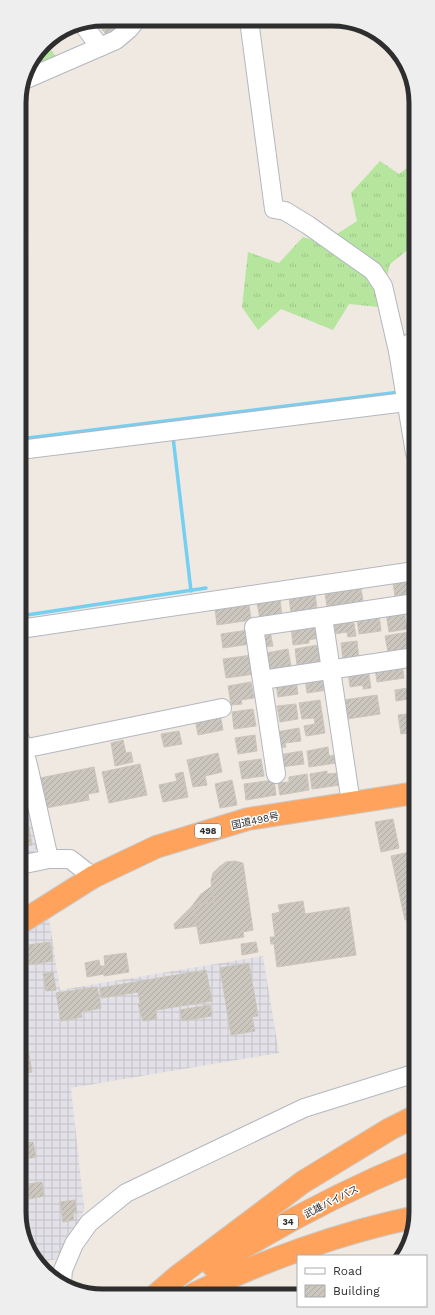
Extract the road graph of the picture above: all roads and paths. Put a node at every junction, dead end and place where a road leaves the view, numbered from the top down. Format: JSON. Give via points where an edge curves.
{"nodes":[{"id":1,"x":132,"y":26,"type":"edge"},
{"id":2,"x":251,"y":26,"type":"edge"},
{"id":3,"x":86,"y":28,"type":"edge"},
{"id":4,"x":100,"y":47,"type":"junction"},
{"id":5,"x":31,"y":77,"type":"edge"},
{"id":6,"x":409,"y":344,"type":"edge"},
{"id":7,"x":398,"y":351,"type":"junction"},
{"id":8,"x":406,"y":402,"type":"junction"},
{"id":9,"x":409,"y":419,"type":"edge"},
{"id":10,"x":26,"y":449,"type":"edge"},
{"id":11,"x":409,"y":572,"type":"edge"},
{"id":12,"x":409,"y":604,"type":"edge"},
{"id":13,"x":323,"y":617,"type":"junction"},
{"id":14,"x":26,"y":628,"type":"edge"},
{"id":15,"x":409,"y":658,"type":"edge"},
{"id":16,"x":331,"y":669,"type":"junction"},
{"id":17,"x":262,"y":680,"type":"junction"},
{"id":18,"x":222,"y":708,"type":"dead end"},
{"id":19,"x":26,"y":743,"type":"edge"},
{"id":20,"x":26,"y":761,"type":"edge"},
{"id":21,"x":276,"y":774,"type":"dead end"},
{"id":22,"x":409,"y":794,"type":"edge"},
{"id":23,"x":351,"y":803,"type":"junction"},
{"id":24,"x":49,"y":859,"type":"junction"},
{"id":25,"x":26,"y":864,"type":"edge"},
{"id":26,"x":93,"y":877,"type":"junction"},
{"id":27,"x":26,"y":919,"type":"edge"},
{"id":28,"x":409,"y":1075,"type":"edge"},
{"id":29,"x":409,"y":1120,"type":"edge"},
{"id":30,"x":409,"y":1164,"type":"edge"},
{"id":31,"x":409,"y":1219,"type":"edge"},
{"id":32,"x":62,"y":1278,"type":"edge"},
{"id":33,"x":163,"y":1289,"type":"edge"},
{"id":34,"x":175,"y":1289,"type":"edge"},
{"id":35,"x":206,"y":1289,"type":"edge"}],
"edges":[{"from":1,"to":4,"type":"street","via":[[116,40]]},
{"from":2,"to":7,"type":"street","via":[[274,209],[285,211],[308,225],[373,271],[383,286]]},
{"from":3,"to":4,"type":"street"},
{"from":4,"to":5,"type":"street"},
{"from":6,"to":7,"type":"street"},
{"from":7,"to":8,"type":"street"},
{"from":8,"to":9,"type":"street"},
{"from":8,"to":10,"type":"street"},
{"from":11,"to":14,"type":"street"},
{"from":12,"to":13,"type":"street"},
{"from":13,"to":16,"type":"street"},
{"from":13,"to":17,"type":"street","via":[[254,627]]},
{"from":15,"to":16,"type":"street"},
{"from":16,"to":17,"type":"street"},
{"from":16,"to":23,"type":"street"},
{"from":17,"to":21,"type":"street"},
{"from":18,"to":19,"type":"street"},
{"from":20,"to":24,"type":"street"},
{"from":22,"to":23,"type":"highway","name":"国道498号","number":"498"},
{"from":23,"to":26,"type":"highway","name":"国道498号","number":"498","via":[[248,819],[156,847]]},
{"from":24,"to":25,"type":"street"},
{"from":24,"to":26,"type":"street","via":[[70,860]]},
{"from":26,"to":27,"type":"highway","name":"国道498号","number":"498"},
{"from":28,"to":32,"type":"street","via":[[304,1108],[126,1193],[89,1223],[74,1244]]},
{"from":29,"to":33,"type":"highway","via":[[303,1182]]},
{"from":30,"to":34,"type":"highway","name":"武雄バイパス","number":"34","via":[[260,1236]]},
{"from":31,"to":35,"type":"highway","via":[[298,1251]]}]}
